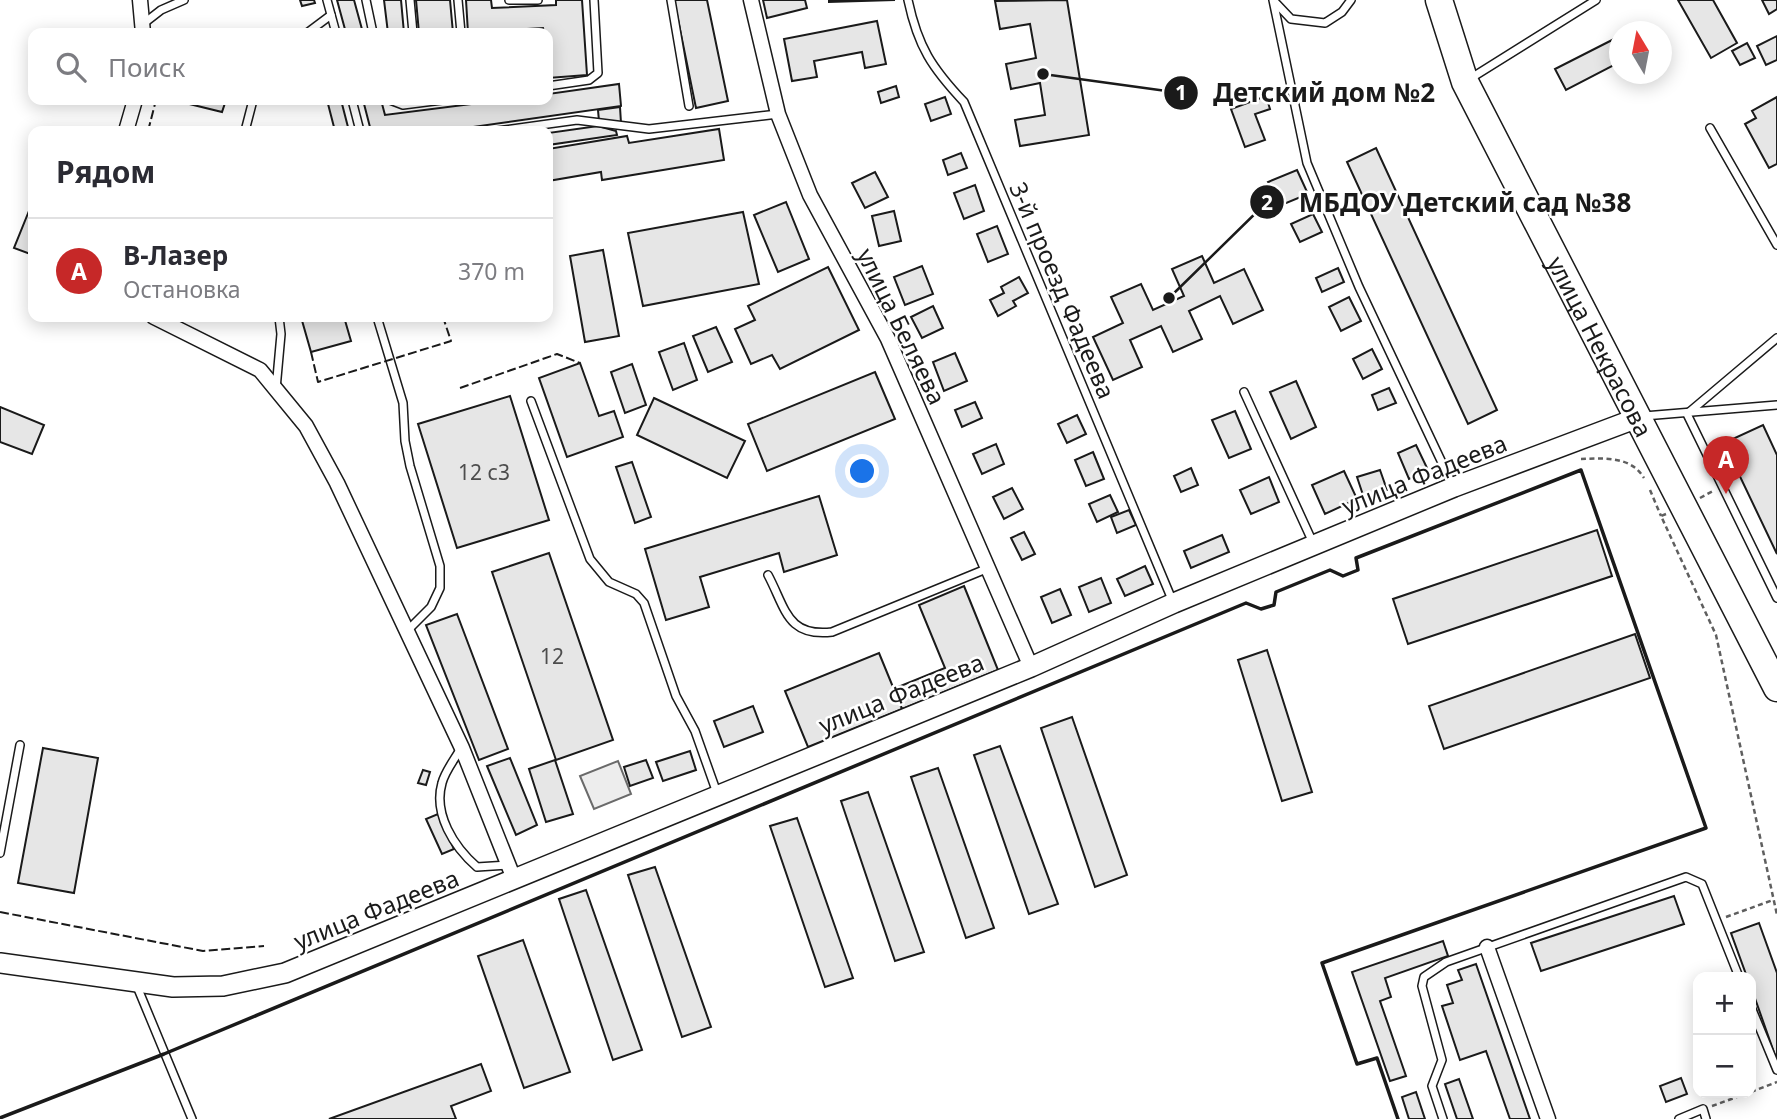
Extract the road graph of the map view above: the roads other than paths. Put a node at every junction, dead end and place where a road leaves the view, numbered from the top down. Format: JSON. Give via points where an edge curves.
{"nodes":[{"id":1,"x":140,"y":0,"type":"edge"},
{"id":2,"x":184,"y":0,"type":"edge"},
{"id":3,"x":327,"y":0,"type":"edge"},
{"id":4,"x":366,"y":0,"type":"edge"},
{"id":5,"x":410,"y":0,"type":"edge"},
{"id":6,"x":457,"y":0,"type":"edge"},
{"id":7,"x":509,"y":0,"type":"edge"},
{"id":8,"x":538,"y":0,"type":"edge"},
{"id":9,"x":594,"y":0,"type":"edge"},
{"id":10,"x":671,"y":0,"type":"edge"},
{"id":11,"x":751,"y":0,"type":"edge"},
{"id":12,"x":908,"y":0,"type":"edge"},
{"id":13,"x":1273,"y":0,"type":"edge"},
{"id":14,"x":1351,"y":0,"type":"edge"},
{"id":15,"x":1438,"y":0,"type":"edge"},
{"id":16,"x":1596,"y":0,"type":"edge"},
{"id":17,"x":331,"y":15,"type":"junction"},
{"id":18,"x":143,"y":28,"type":"edge"},
{"id":19,"x":144,"y":28,"type":"edge"},
{"id":20,"x":314,"y":28,"type":"edge"},
{"id":21,"x":335,"y":28,"type":"edge"},
{"id":22,"x":372,"y":28,"type":"edge"},
{"id":23,"x":413,"y":28,"type":"edge"},
{"id":24,"x":460,"y":28,"type":"edge"},
{"id":25,"x":1465,"y":82,"type":"junction"},
{"id":26,"x":553,"y":85,"type":"edge"},
{"id":27,"x":134,"y":105,"type":"edge"},
{"id":28,"x":252,"y":105,"type":"edge"},
{"id":29,"x":353,"y":105,"type":"edge"},
{"id":30,"x":689,"y":106,"type":"dead end"},
{"id":31,"x":778,"y":114,"type":"junction"},
{"id":32,"x":127,"y":126,"type":"edge"},
{"id":33,"x":246,"y":126,"type":"edge"},
{"id":34,"x":359,"y":126,"type":"edge"},
{"id":35,"x":533,"y":126,"type":"edge"},
{"id":36,"x":1710,"y":128,"type":"dead end"},
{"id":37,"x":1777,"y":245,"type":"edge"},
{"id":38,"x":164,"y":322,"type":"edge"},
{"id":39,"x":280,"y":322,"type":"edge"},
{"id":40,"x":379,"y":322,"type":"edge"},
{"id":41,"x":1777,"y":338,"type":"edge"},
{"id":42,"x":276,"y":390,"type":"junction"},
{"id":43,"x":1244,"y":392,"type":"dead end"},
{"id":44,"x":531,"y":401,"type":"dead end"},
{"id":45,"x":1777,"y":405,"type":"edge"},
{"id":46,"x":1687,"y":414,"type":"junction"},
{"id":47,"x":1640,"y":417,"type":"junction"},
{"id":48,"x":1454,"y":487,"type":"junction"},
{"id":49,"x":1314,"y":545,"type":"junction"},
{"id":50,"x":986,"y":569,"type":"junction"},
{"id":51,"x":768,"y":575,"type":"dead end"},
{"id":52,"x":1777,"y":598,"type":"edge"},
{"id":53,"x":1174,"y":603,"type":"junction"},
{"id":54,"x":407,"y":631,"type":"junction"},
{"id":55,"x":1031,"y":667,"type":"junction"},
{"id":56,"x":1777,"y":688,"type":"edge"},
{"id":57,"x":20,"y":745,"type":"dead end"},
{"id":58,"x":462,"y":748,"type":"junction"},
{"id":59,"x":718,"y":794,"type":"junction"},
{"id":60,"x":0,"y":853,"type":"edge"},
{"id":61,"x":511,"y":872,"type":"junction"},
{"id":62,"x":1487,"y":947,"type":"junction"},
{"id":63,"x":0,"y":963,"type":"edge"},
{"id":64,"x":1737,"y":972,"type":"edge"},
{"id":65,"x":136,"y":984,"type":"junction"},
{"id":66,"x":1756,"y":1019,"type":"edge"},
{"id":67,"x":1777,"y":1070,"type":"edge"},
{"id":68,"x":192,"y":1119,"type":"edge"},
{"id":69,"x":1443,"y":1119,"type":"edge"},
{"id":70,"x":1548,"y":1119,"type":"edge"},
{"id":71,"x":1679,"y":1119,"type":"edge"},
{"id":72,"x":1706,"y":1119,"type":"edge"}],
"edges":[{"from":1,"to":18,"type":"street"},
{"from":2,"to":19,"type":"lane","via":[[161,10]]},
{"from":3,"to":17,"type":"lane"},
{"from":4,"to":22,"type":"lane"},
{"from":5,"to":23,"type":"lane"},
{"from":6,"to":24,"type":"lane"},
{"from":7,"to":8,"type":"lane"},
{"from":9,"to":26,"type":"lane","via":[[598,73],[589,80]]},
{"from":10,"to":30,"type":"lane"},
{"from":11,"to":31,"type":"street","name":"улица Беляева"},
{"from":12,"to":53,"type":"lane","name":"3-й проезд Фадеева","via":[[915,32],[931,67],[964,102]]},
{"from":13,"to":14,"type":"lane","via":[[1292,19],[1313,23],[1334,19]]},
{"from":13,"to":48,"type":"lane","via":[[1307,163]]},
{"from":15,"to":25,"type":"highway","name":"улица Некрасова"},
{"from":16,"to":25,"type":"lane"},
{"from":17,"to":20,"type":"lane"},
{"from":17,"to":21,"type":"lane"},
{"from":25,"to":47,"type":"highway","name":"улица Некрасова"},
{"from":27,"to":32,"type":"street"},
{"from":28,"to":33,"type":"lane"},
{"from":29,"to":34,"type":"lane"},
{"from":31,"to":35,"type":"lane","via":[[649,129],[577,120]]},
{"from":31,"to":50,"type":"street","name":"улица Беляева","via":[[810,195],[888,339]]},
{"from":36,"to":37,"type":"lane"},
{"from":38,"to":42,"type":"street","via":[[260,370]]},
{"from":39,"to":42,"type":"lane"},
{"from":40,"to":54,"type":"lane","via":[[403,403],[410,466],[440,566],[440,588],[431,607]]},
{"from":41,"to":46,"type":"lane"},
{"from":42,"to":54,"type":"street","via":[[306,426],[337,483]]},
{"from":43,"to":49,"type":"lane"},
{"from":44,"to":59,"type":"lane","via":[[590,559],[609,582],[636,594],[643,603]]},
{"from":45,"to":46,"type":"lane"},
{"from":46,"to":47,"type":"lane"},
{"from":46,"to":52,"type":"lane"},
{"from":47,"to":48,"type":"main road","name":"улица Фадеева"},
{"from":47,"to":56,"type":"highway","name":"улица Некрасова","via":[[1673,511]]},
{"from":48,"to":49,"type":"main road","name":"улица Фадеева"},
{"from":49,"to":53,"type":"main road","name":"улица Фадеева"},
{"from":50,"to":51,"type":"lane","via":[[832,632],[815,634],[802,632],[792,622]]},
{"from":50,"to":55,"type":"street","name":"улица Беляева"},
{"from":53,"to":55,"type":"main road","name":"улица Фадеева"},
{"from":54,"to":58,"type":"street"},
{"from":55,"to":59,"type":"main road","name":"улица Фадеева"},
{"from":57,"to":60,"type":"lane"},
{"from":58,"to":61,"type":"street"},
{"from":58,"to":61,"type":"lane","via":[[442,780],[443,816],[455,845],[477,867]]},
{"from":59,"to":61,"type":"main road","name":"улица Фадеева"},
{"from":61,"to":65,"type":"main road","name":"улица Фадеева","via":[[285,973],[223,986]]},
{"from":62,"to":64,"type":"lane","via":[[1686,877],[1702,884]]},
{"from":62,"to":69,"type":"lane","via":[[1446,962],[1424,977],[1424,996],[1442,1060],[1432,1086]]},
{"from":62,"to":70,"type":"street"},
{"from":63,"to":65,"type":"main road","name":"улица Фадеева"},
{"from":65,"to":68,"type":"lane"},
{"from":66,"to":67,"type":"lane"},
{"from":71,"to":72,"type":"lane","via":[[1703,1109]]}]}
